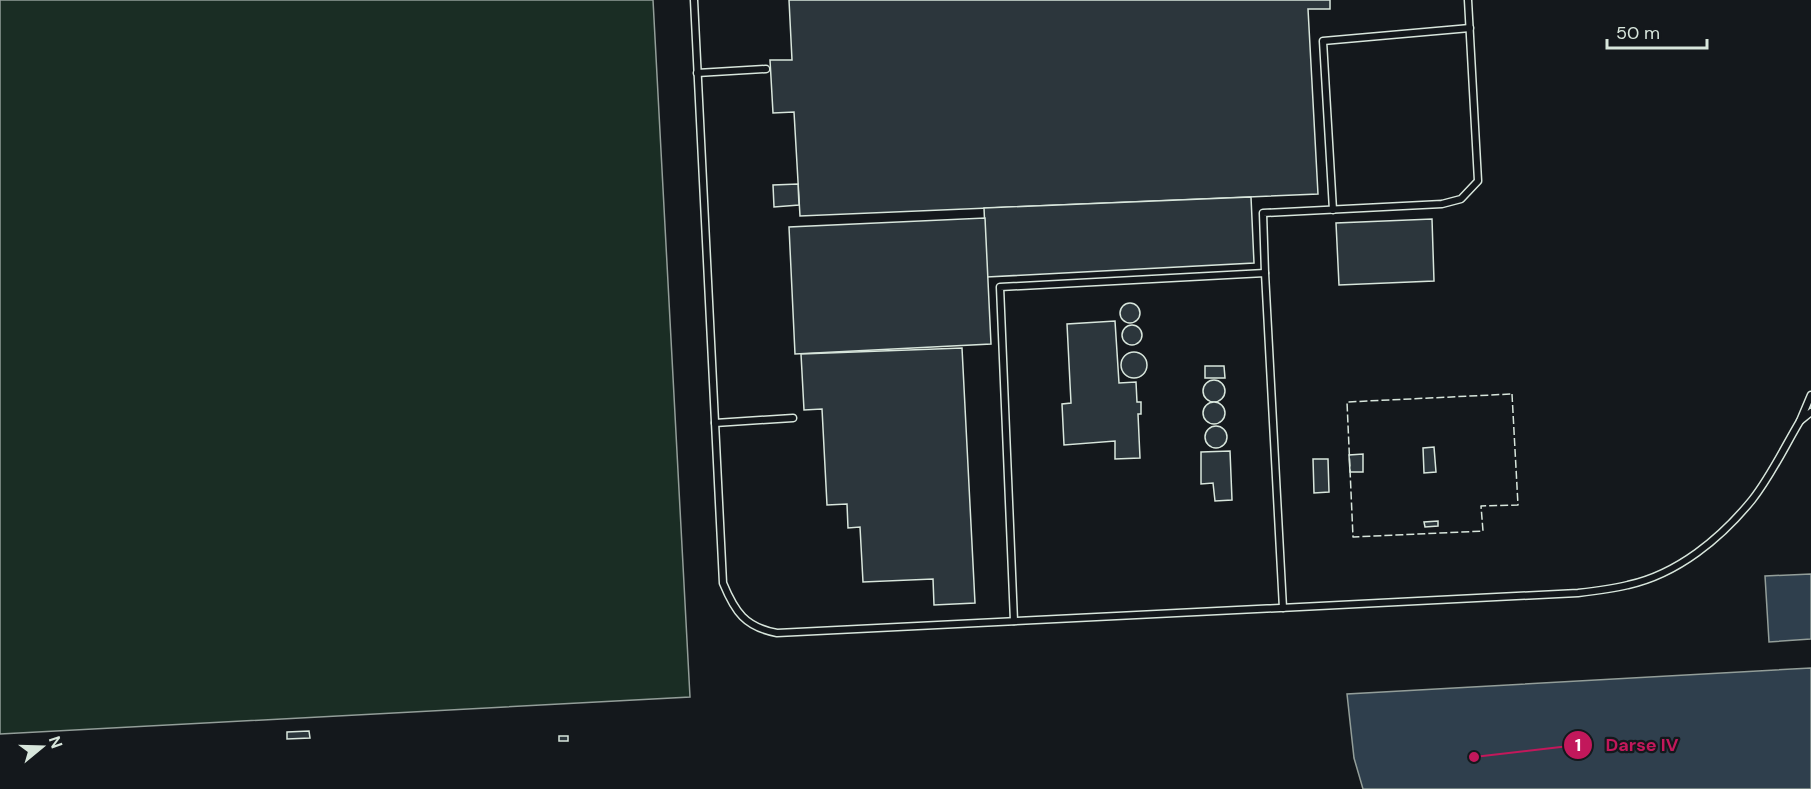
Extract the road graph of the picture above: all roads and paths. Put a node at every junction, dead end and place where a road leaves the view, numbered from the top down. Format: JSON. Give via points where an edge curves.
{"nodes":[{"id":1,"x":694,"y":0,"type":"edge"},
{"id":2,"x":1468,"y":0,"type":"edge"},
{"id":3,"x":1470,"y":28,"type":"junction"},
{"id":4,"x":766,"y":69,"type":"dead end"},
{"id":5,"x":697,"y":73,"type":"junction"},
{"id":6,"x":1333,"y":210,"type":"junction"},
{"id":7,"x":1265,"y":273,"type":"junction"},
{"id":8,"x":1811,"y":395,"type":"edge"},
{"id":9,"x":1811,"y":412,"type":"edge"},
{"id":10,"x":793,"y":418,"type":"dead end"},
{"id":11,"x":1800,"y":421,"type":"junction"},
{"id":12,"x":715,"y":423,"type":"junction"},
{"id":13,"x":1283,"y":608,"type":"junction"},
{"id":14,"x":1014,"y":621,"type":"junction"}],
"edges":[{"from":1,"to":5,"type":"lane"},
{"from":2,"to":3,"type":"lane"},
{"from":3,"to":6,"type":"lane","via":[[1478,181],[1461,199],[1442,204]]},
{"from":3,"to":6,"type":"lane","via":[[1323,41]]},
{"from":4,"to":5,"type":"lane"},
{"from":5,"to":12,"type":"lane"},
{"from":6,"to":7,"type":"lane","via":[[1263,213]]},
{"from":7,"to":13,"type":"lane"},
{"from":7,"to":14,"type":"lane","via":[[999,287]]},
{"from":8,"to":11,"type":"lane"},
{"from":9,"to":11,"type":"lane"},
{"from":10,"to":12,"type":"lane"},
{"from":11,"to":13,"type":"lane","via":[[1753,498],[1726,528],[1694,556],[1630,585],[1578,593]]},
{"from":12,"to":14,"type":"lane","via":[[723,583],[738,614],[751,624],[777,633]]},
{"from":13,"to":14,"type":"lane"}]}
